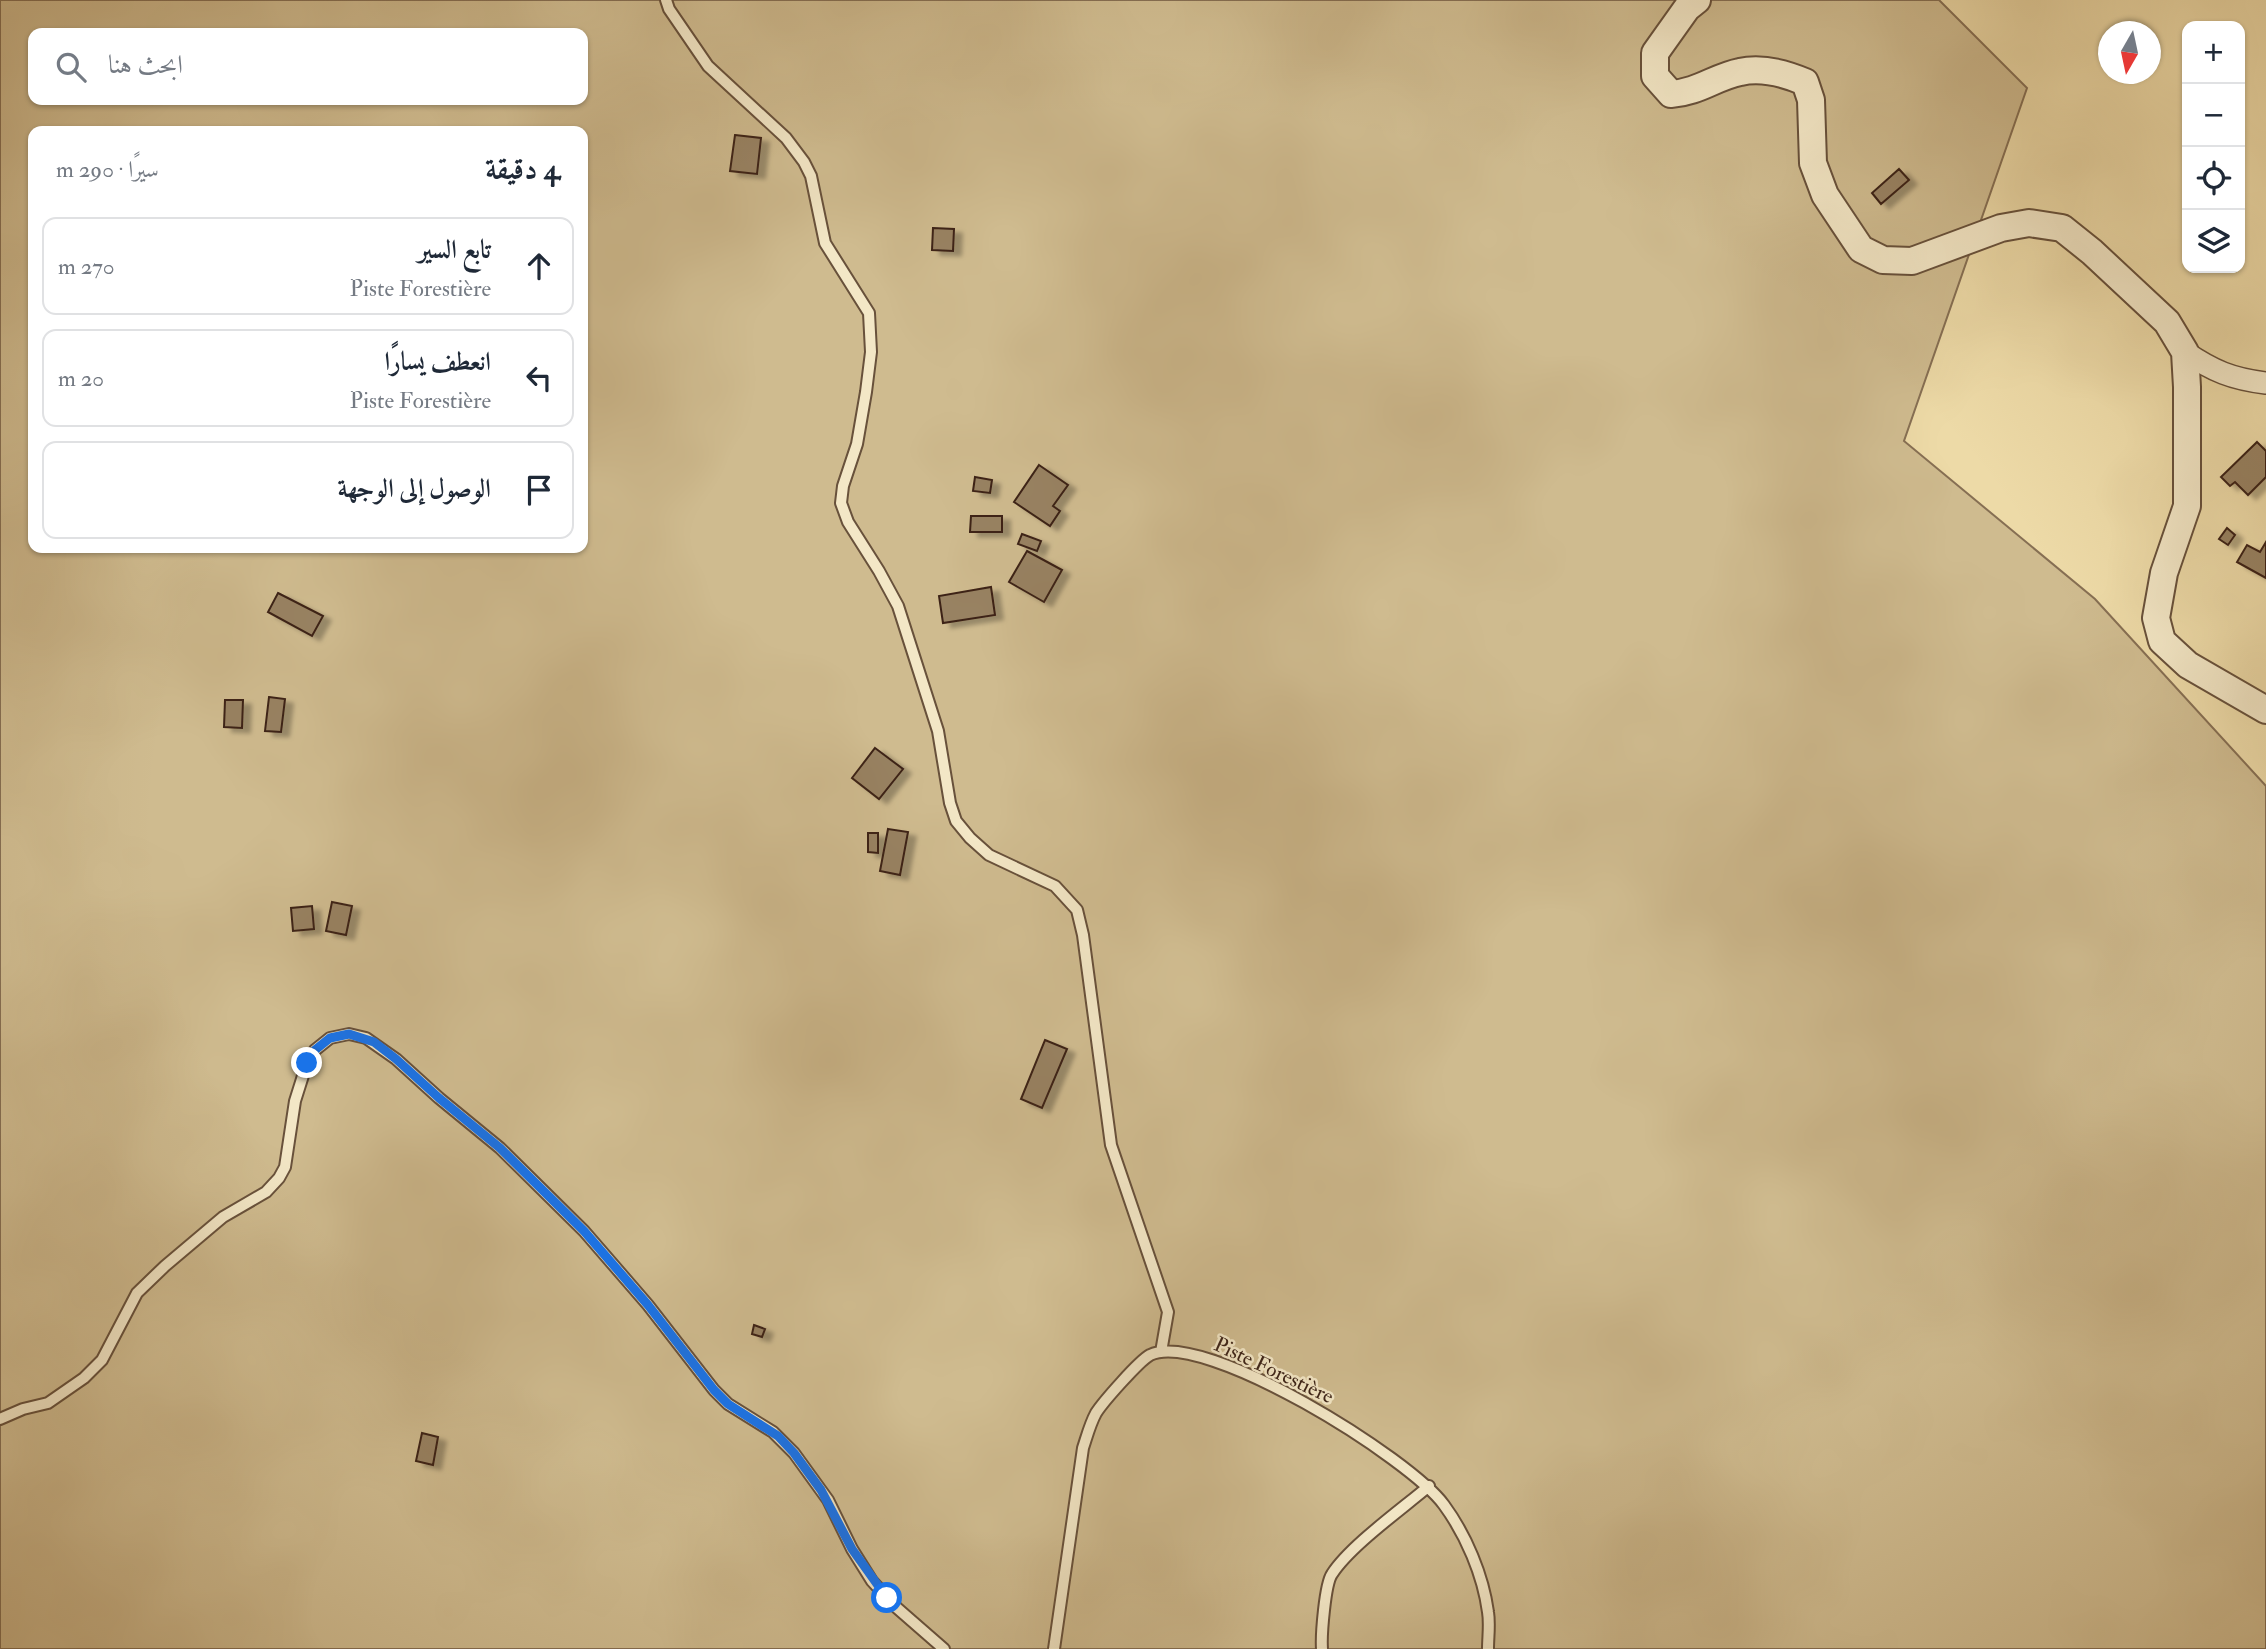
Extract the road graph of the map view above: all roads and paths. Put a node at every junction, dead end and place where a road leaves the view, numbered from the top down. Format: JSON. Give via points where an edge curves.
{"nodes":[{"id":1,"x":666,"y":0,"type":"edge"},
{"id":2,"x":1697,"y":0,"type":"edge"},
{"id":3,"x":2185,"y":352,"type":"junction"},
{"id":4,"x":2266,"y":383,"type":"edge"},
{"id":5,"x":2266,"y":710,"type":"edge"},
{"id":6,"x":1161,"y":1353,"type":"junction"},
{"id":7,"x":0,"y":1419,"type":"edge"},
{"id":8,"x":1429,"y":1486,"type":"junction"},
{"id":9,"x":944,"y":1649,"type":"edge"},
{"id":10,"x":1054,"y":1649,"type":"edge"},
{"id":11,"x":1322,"y":1649,"type":"edge"},
{"id":12,"x":1488,"y":1649,"type":"edge"}],
"edges":[{"from":1,"to":6,"type":"lane","via":[[708,66],[786,138],[804,162],[825,243],[869,313],[866,392],[841,503],[898,606],[937,731],[956,821],[989,855],[1055,886],[1076,909],[1111,1145],[1168,1312]]},
{"from":2,"to":3,"type":"street","via":[[1655,53],[1655,76],[1671,94],[1689,93],[1740,72],[1781,72],[1805,82],[1811,100],[1813,163],[1825,195],[1861,248],[1883,260],[1912,261],[2001,228],[2029,223],[2062,228],[2168,322]]},
{"from":3,"to":4,"type":"street","via":[[2209,369],[2238,380]]},
{"from":3,"to":5,"type":"street","via":[[2187,506],[2164,573],[2156,618],[2162,641],[2188,665]]},
{"from":6,"to":8,"type":"lane","name":"Piste Forestière","via":[[1202,1356],[1301,1399]]},
{"from":6,"to":10,"type":"lane","via":[[1138,1365],[1097,1411],[1083,1448]]},
{"from":7,"to":9,"type":"lane","via":[[48,1403],[84,1378],[102,1360],[137,1293],[223,1217],[266,1192],[285,1167],[295,1101],[315,1050],[330,1038],[349,1034],[366,1038],[500,1148],[584,1231],[714,1390],[778,1436],[828,1500],[872,1581]]},
{"from":8,"to":11,"type":"lane","via":[[1357,1546],[1331,1575]]},
{"from":8,"to":12,"type":"lane","name":"Piste Forestière","via":[[1473,1559],[1488,1613]]}]}
